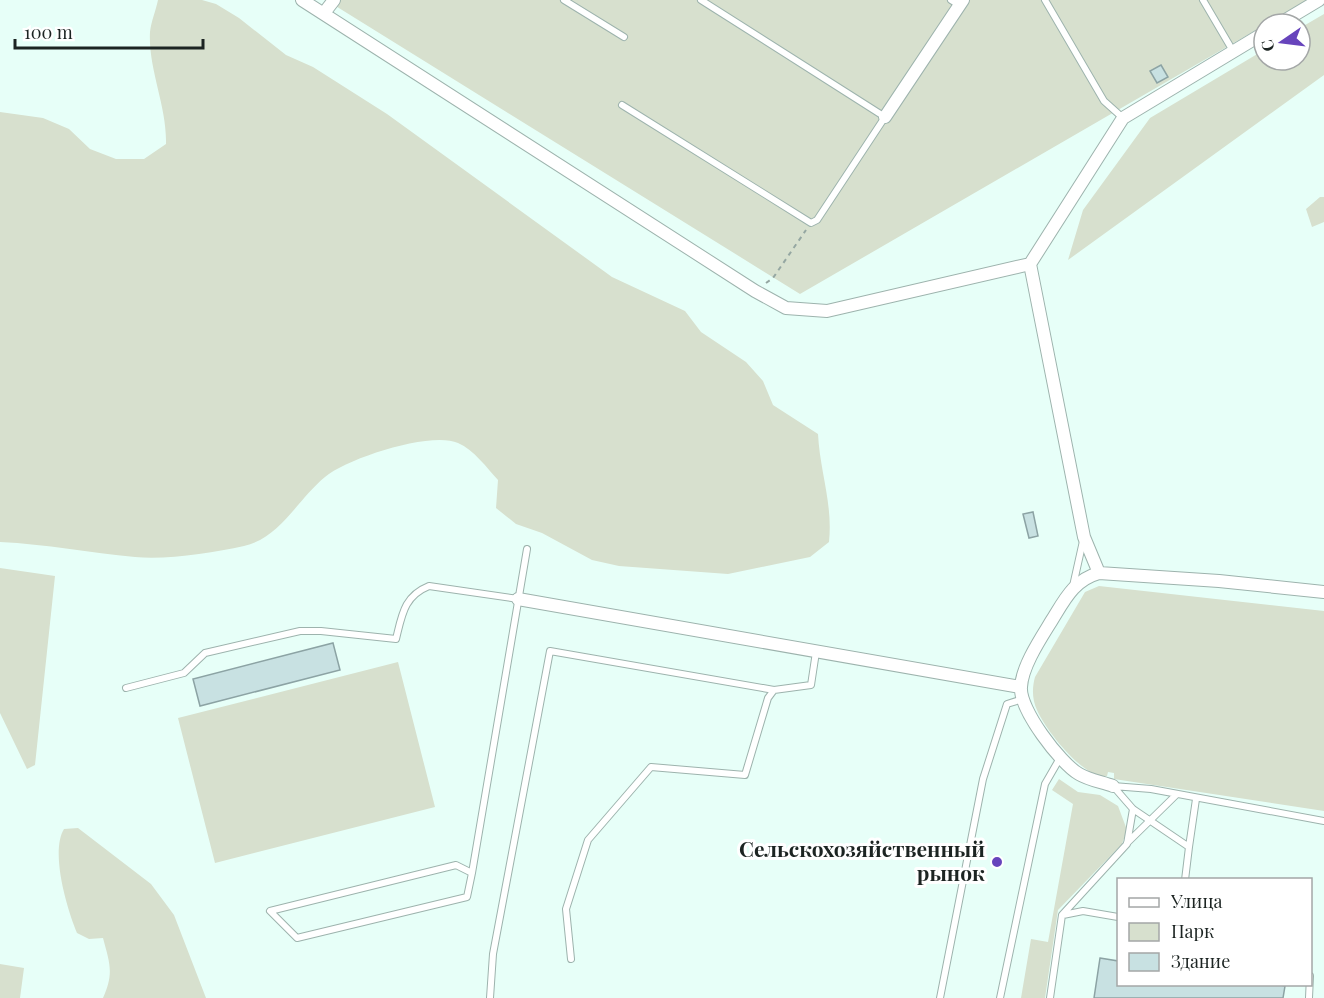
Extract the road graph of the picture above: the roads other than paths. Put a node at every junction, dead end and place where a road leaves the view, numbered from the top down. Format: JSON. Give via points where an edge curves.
{"nodes":[{"id":1,"x":302,"y":0,"type":"edge"},
{"id":2,"x":333,"y":0,"type":"edge"},
{"id":3,"x":564,"y":0,"type":"edge"},
{"id":4,"x":701,"y":0,"type":"edge"},
{"id":5,"x":1045,"y":0,"type":"edge"},
{"id":6,"x":1203,"y":0,"type":"edge"},
{"id":7,"x":1318,"y":0,"type":"edge"},
{"id":8,"x":958,"y":2,"type":"edge"},
{"id":9,"x":1298,"y":12,"type":"edge"},
{"id":10,"x":324,"y":13,"type":"junction"},
{"id":11,"x":624,"y":37,"type":"dead end"},
{"id":12,"x":1252,"y":40,"type":"edge"},
{"id":13,"x":1233,"y":52,"type":"junction"},
{"id":14,"x":622,"y":105,"type":"dead end"},
{"id":15,"x":885,"y":117,"type":"junction"},
{"id":16,"x":1123,"y":118,"type":"junction"},
{"id":17,"x":1030,"y":264,"type":"junction"},
{"id":18,"x":1084,"y":537,"type":"junction"},
{"id":19,"x":527,"y":549,"type":"dead end"},
{"id":20,"x":1100,"y":573,"type":"junction"},
{"id":21,"x":1073,"y":586,"type":"junction"},
{"id":22,"x":1324,"y":592,"type":"edge"},
{"id":23,"x":518,"y":599,"type":"junction"},
{"id":24,"x":816,"y":651,"type":"junction"},
{"id":25,"x":126,"y":687,"type":"dead end"},
{"id":26,"x":774,"y":690,"type":"junction"},
{"id":27,"x":1022,"y":693,"type":"junction"},
{"id":28,"x":1060,"y":759,"type":"junction"},
{"id":29,"x":1113,"y":786,"type":"junction"},
{"id":30,"x":1176,"y":795,"type":"junction"},
{"id":31,"x":1196,"y":799,"type":"junction"},
{"id":32,"x":1133,"y":809,"type":"junction"},
{"id":33,"x":1149,"y":820,"type":"junction"},
{"id":34,"x":1324,"y":821,"type":"edge"},
{"id":35,"x":1127,"y":844,"type":"junction"},
{"id":36,"x":1189,"y":847,"type":"junction"},
{"id":37,"x":472,"y":873,"type":"junction"},
{"id":38,"x":1185,"y":878,"type":"edge"},
{"id":39,"x":1062,"y":915,"type":"junction"},
{"id":40,"x":1117,"y":917,"type":"edge"},
{"id":41,"x":571,"y":959,"type":"dead end"},
{"id":42,"x":490,"y":998,"type":"edge"},
{"id":43,"x":939,"y":998,"type":"edge"},
{"id":44,"x":1000,"y":998,"type":"edge"},
{"id":45,"x":1050,"y":998,"type":"edge"}],
"edges":[{"from":1,"to":10,"type":"street"},
{"from":2,"to":10,"type":"street"},
{"from":3,"to":11,"type":"lane"},
{"from":4,"to":15,"type":"lane"},
{"from":5,"to":16,"type":"lane","via":[[1104,101]]},
{"from":6,"to":13,"type":"lane"},
{"from":7,"to":9,"type":"street"},
{"from":8,"to":15,"type":"street"},
{"from":10,"to":17,"type":"street","via":[[786,308],[827,311]]},
{"from":12,"to":13,"type":"street"},
{"from":13,"to":16,"type":"street"},
{"from":14,"to":15,"type":"lane","via":[[811,223],[817,220]]},
{"from":16,"to":17,"type":"street"},
{"from":17,"to":18,"type":"street"},
{"from":18,"to":20,"type":"street"},
{"from":18,"to":21,"type":"lane"},
{"from":19,"to":23,"type":"lane"},
{"from":20,"to":21,"type":"street"},
{"from":20,"to":22,"type":"street"},
{"from":21,"to":27,"type":"street","via":[[1026,670]]},
{"from":23,"to":24,"type":"street"},
{"from":23,"to":25,"type":"lane","via":[[429,586],[406,601],[396,639],[300,631],[205,653],[184,673]]},
{"from":23,"to":37,"type":"lane"},
{"from":24,"to":26,"type":"lane","via":[[811,684]]},
{"from":24,"to":27,"type":"street"},
{"from":26,"to":41,"type":"lane","via":[[768,698],[745,775],[651,767],[588,840],[566,909]]},
{"from":26,"to":42,"type":"lane","via":[[550,651],[493,954]]},
{"from":27,"to":28,"type":"street"},
{"from":27,"to":43,"type":"lane","via":[[1007,704],[982,779]]},
{"from":28,"to":29,"type":"street","via":[[1079,774]]},
{"from":28,"to":44,"type":"lane","via":[[1045,784]]},
{"from":29,"to":30,"type":"lane"},
{"from":29,"to":32,"type":"lane"},
{"from":30,"to":31,"type":"lane"},
{"from":30,"to":33,"type":"lane"},
{"from":31,"to":34,"type":"lane"},
{"from":31,"to":36,"type":"lane"},
{"from":32,"to":33,"type":"lane"},
{"from":32,"to":35,"type":"lane"},
{"from":33,"to":35,"type":"lane"},
{"from":33,"to":36,"type":"lane"},
{"from":35,"to":39,"type":"lane"},
{"from":36,"to":38,"type":"lane"},
{"from":37,"to":37,"type":"lane","via":[[456,865],[270,911],[297,938],[467,897]]},
{"from":39,"to":40,"type":"lane","via":[[1083,911]]},
{"from":39,"to":45,"type":"lane"}]}
